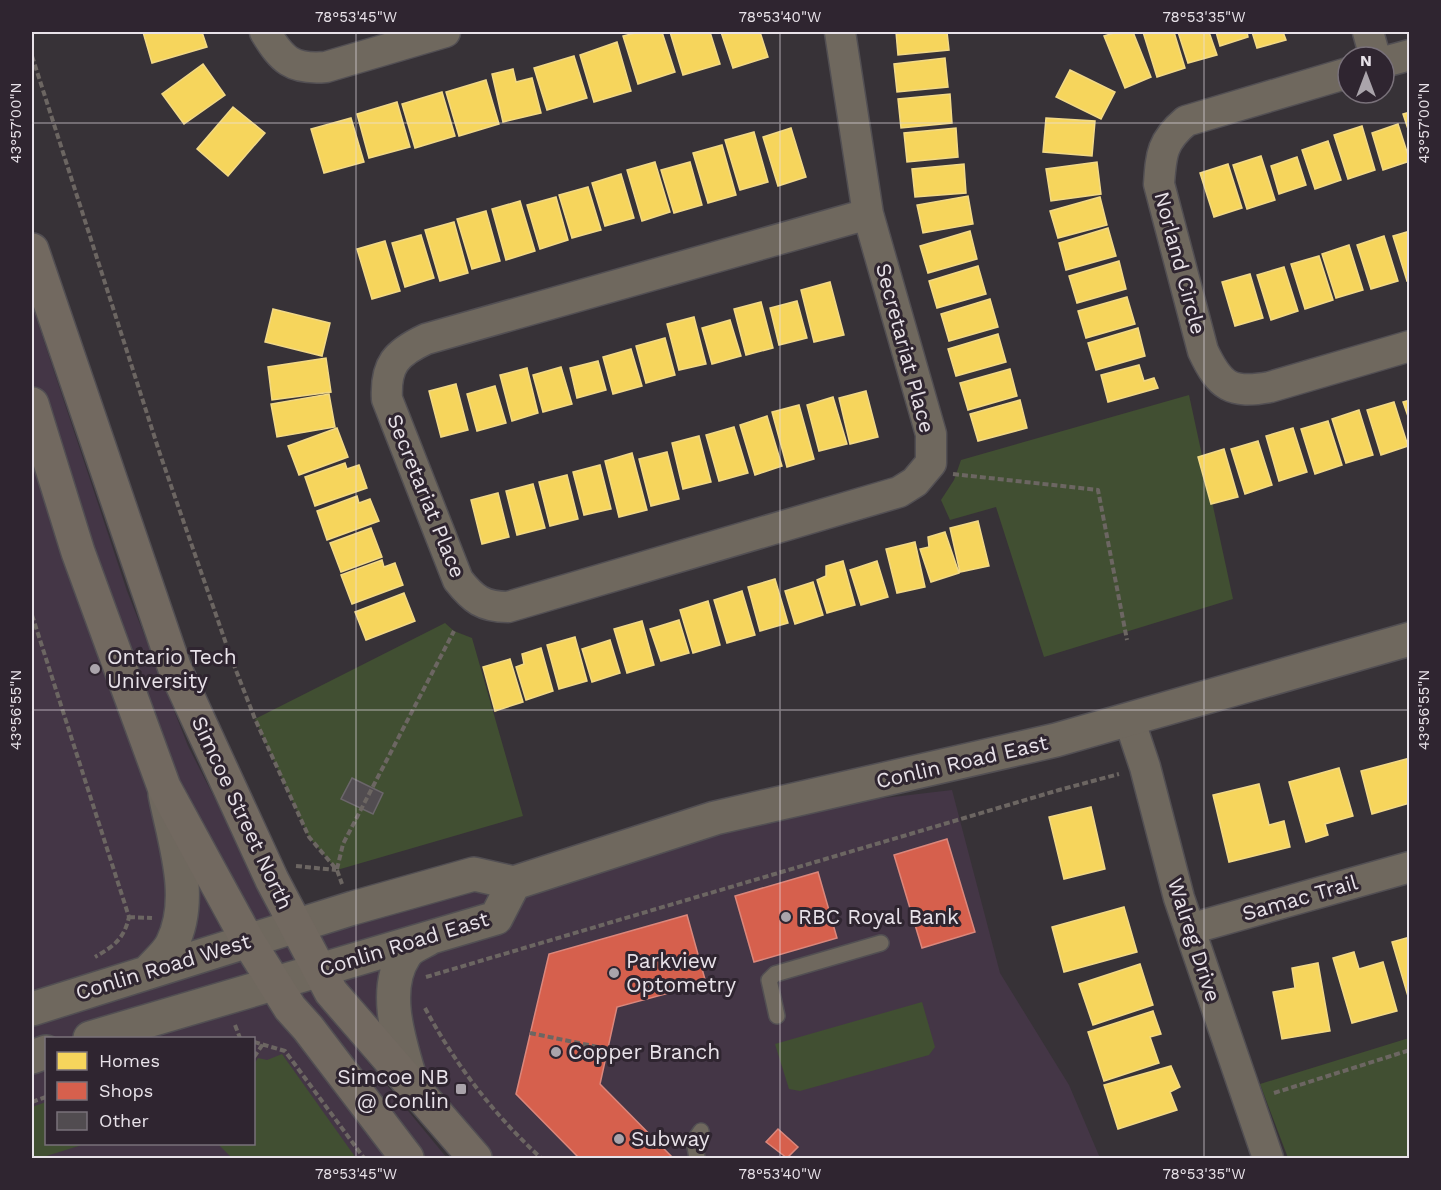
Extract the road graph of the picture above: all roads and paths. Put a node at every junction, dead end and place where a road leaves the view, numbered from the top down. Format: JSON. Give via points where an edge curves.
{"nodes":[{"id":1,"x":265,"y":32,"type":"edge"},
{"id":2,"x":445,"y":32,"type":"edge"},
{"id":3,"x":1403,"y":32,"type":"edge"},
{"id":4,"x":842,"y":33,"type":"edge"},
{"id":5,"x":1410,"y":54,"type":"edge"},
{"id":6,"x":32,"y":56,"type":"edge"},
{"id":7,"x":1336,"y":77,"type":"edge"},
{"id":8,"x":868,"y":214,"type":"junction"},
{"id":9,"x":32,"y":250,"type":"edge"},
{"id":10,"x":1410,"y":346,"type":"edge"},
{"id":11,"x":32,"y":404,"type":"edge"},
{"id":12,"x":953,"y":474,"type":"dead end"},
{"id":13,"x":32,"y":615,"type":"edge"},
{"id":14,"x":454,"y":631,"type":"dead end"},
{"id":15,"x":1410,"y":639,"type":"edge"},
{"id":16,"x":1127,"y":640,"type":"dead end"},
{"id":17,"x":1129,"y":719,"type":"junction"},
{"id":18,"x":1127,"y":772,"type":"dead end"},
{"id":19,"x":164,"y":788,"type":"junction"},
{"id":20,"x":1410,"y":867,"type":"edge"},
{"id":21,"x":337,"y":870,"type":"junction"},
{"id":22,"x":272,"y":880,"type":"junction"},
{"id":23,"x":514,"y":882,"type":"junction"},
{"id":24,"x":295,"y":926,"type":"junction"},
{"id":25,"x":1190,"y":929,"type":"junction"},
{"id":26,"x":432,"y":936,"type":"junction"},
{"id":27,"x":248,"y":941,"type":"junction"},
{"id":28,"x":881,"y":943,"type":"dead end"},
{"id":29,"x":88,"y":961,"type":"dead end"},
{"id":30,"x":319,"y":970,"type":"junction"},
{"id":31,"x":148,"y":972,"type":"junction"},
{"id":32,"x":395,"y":981,"type":"junction"},
{"id":33,"x":275,"y":983,"type":"junction"},
{"id":34,"x":417,"y":1006,"type":"dead end"},
{"id":35,"x":32,"y":1009,"type":"edge"},
{"id":36,"x":777,"y":1016,"type":"dead end"},
{"id":37,"x":530,"y":1033,"type":"dead end"},
{"id":38,"x":93,"y":1037,"type":"edge"},
{"id":39,"x":255,"y":1042,"type":"edge"},
{"id":40,"x":263,"y":1044,"type":"junction"},
{"id":41,"x":608,"y":1049,"type":"dead end"},
{"id":42,"x":1410,"y":1050,"type":"edge"},
{"id":43,"x":255,"y":1056,"type":"edge"},
{"id":44,"x":413,"y":1088,"type":"junction"},
{"id":45,"x":1264,"y":1096,"type":"dead end"},
{"id":46,"x":701,"y":1131,"type":"dead end"},
{"id":47,"x":364,"y":1158,"type":"edge"},
{"id":48,"x":407,"y":1158,"type":"edge"},
{"id":49,"x":476,"y":1158,"type":"edge"},
{"id":50,"x":541,"y":1158,"type":"edge"},
{"id":51,"x":697,"y":1158,"type":"edge"},
{"id":52,"x":1268,"y":1158,"type":"edge"}],
"edges":[{"from":1,"to":2,"type":"street","via":[[276,50],[292,64],[306,69],[326,67]]},
{"from":3,"to":5,"type":"street"},
{"from":4,"to":8,"type":"street","name":"Secretariat Place"},
{"from":6,"to":21,"type":"path","via":[[160,454],[230,655],[309,837]]},
{"from":7,"to":10,"type":"street","name":"Norland Circle","via":[[1186,121],[1169,135],[1160,157],[1159,183],[1203,351],[1213,372],[1228,387],[1248,391]]},
{"from":8,"to":8,"type":"street","name":"Secretariat Place","via":[[426,339],[408,348],[392,363],[386,380],[387,399],[458,580],[472,598],[490,607],[508,607],[899,492],[915,482],[931,463],[931,434]]},
{"from":9,"to":22,"type":"main road","name":"Simcoe Street North","via":[[175,669]]},
{"from":11,"to":19,"type":"main road","via":[[78,552]]},
{"from":12,"to":16,"type":"path","via":[[1098,490]]},
{"from":13,"to":29,"type":"path","via":[[129,917],[125,935]]},
{"from":14,"to":21,"type":"path","via":[[343,844]]},
{"from":15,"to":17,"type":"street","name":"Conlin Road East"},
{"from":17,"to":23,"type":"street","name":"Conlin Road East","via":[[1056,740],[715,818]]},
{"from":17,"to":25,"type":"street","name":"Walreg Drive"},
{"from":18,"to":32,"type":"path","via":[[484,959],[416,984]]},
{"from":19,"to":27,"type":"main road"},
{"from":19,"to":31,"type":"street","via":[[183,890],[182,920],[171,946]]},
{"from":20,"to":25,"type":"street","name":"Samac Trail"},
{"from":21,"to":22,"type":"path","via":[[295,866]]},
{"from":22,"to":24,"type":"main road","name":"Simcoe Street North"},
{"from":23,"to":24,"type":"street","name":"Conlin Road East","via":[[474,874]]},
{"from":23,"to":26,"type":"street","name":"Conlin Road East","via":[[496,918]]},
{"from":24,"to":27,"type":"street","name":"Conlin Road West"},
{"from":24,"to":30,"type":"main road","name":"Simcoe Street North"},
{"from":25,"to":52,"type":"street","name":"Walreg Drive"},
{"from":26,"to":30,"type":"street","name":"Conlin Road East"},
{"from":26,"to":32,"type":"street","via":[[406,953]]},
{"from":27,"to":31,"type":"street","name":"Conlin Road West"},
{"from":27,"to":33,"type":"main road"},
{"from":28,"to":36,"type":"lane","via":[[775,974],[769,980]]},
{"from":30,"to":33,"type":"street","name":"Conlin Road East"},
{"from":30,"to":44,"type":"main road","name":"Simcoe Street North","via":[[331,992]]},
{"from":31,"to":35,"type":"street","name":"Conlin Road West"},
{"from":32,"to":44,"type":"street","via":[[399,1036]]},
{"from":33,"to":38,"type":"street"},
{"from":33,"to":48,"type":"main road","via":[[290,1008]]},
{"from":34,"to":50,"type":"path","via":[[425,1008],[466,1075],[515,1134]]},
{"from":37,"to":41,"type":"path"},
{"from":39,"to":40,"type":"path"},
{"from":40,"to":43,"type":"path"},
{"from":40,"to":47,"type":"path","via":[[285,1051]]},
{"from":42,"to":45,"type":"path"},
{"from":44,"to":49,"type":"main road","name":"Simcoe Street North"},
{"from":46,"to":51,"type":"lane","via":[[694,1141]]}]}
